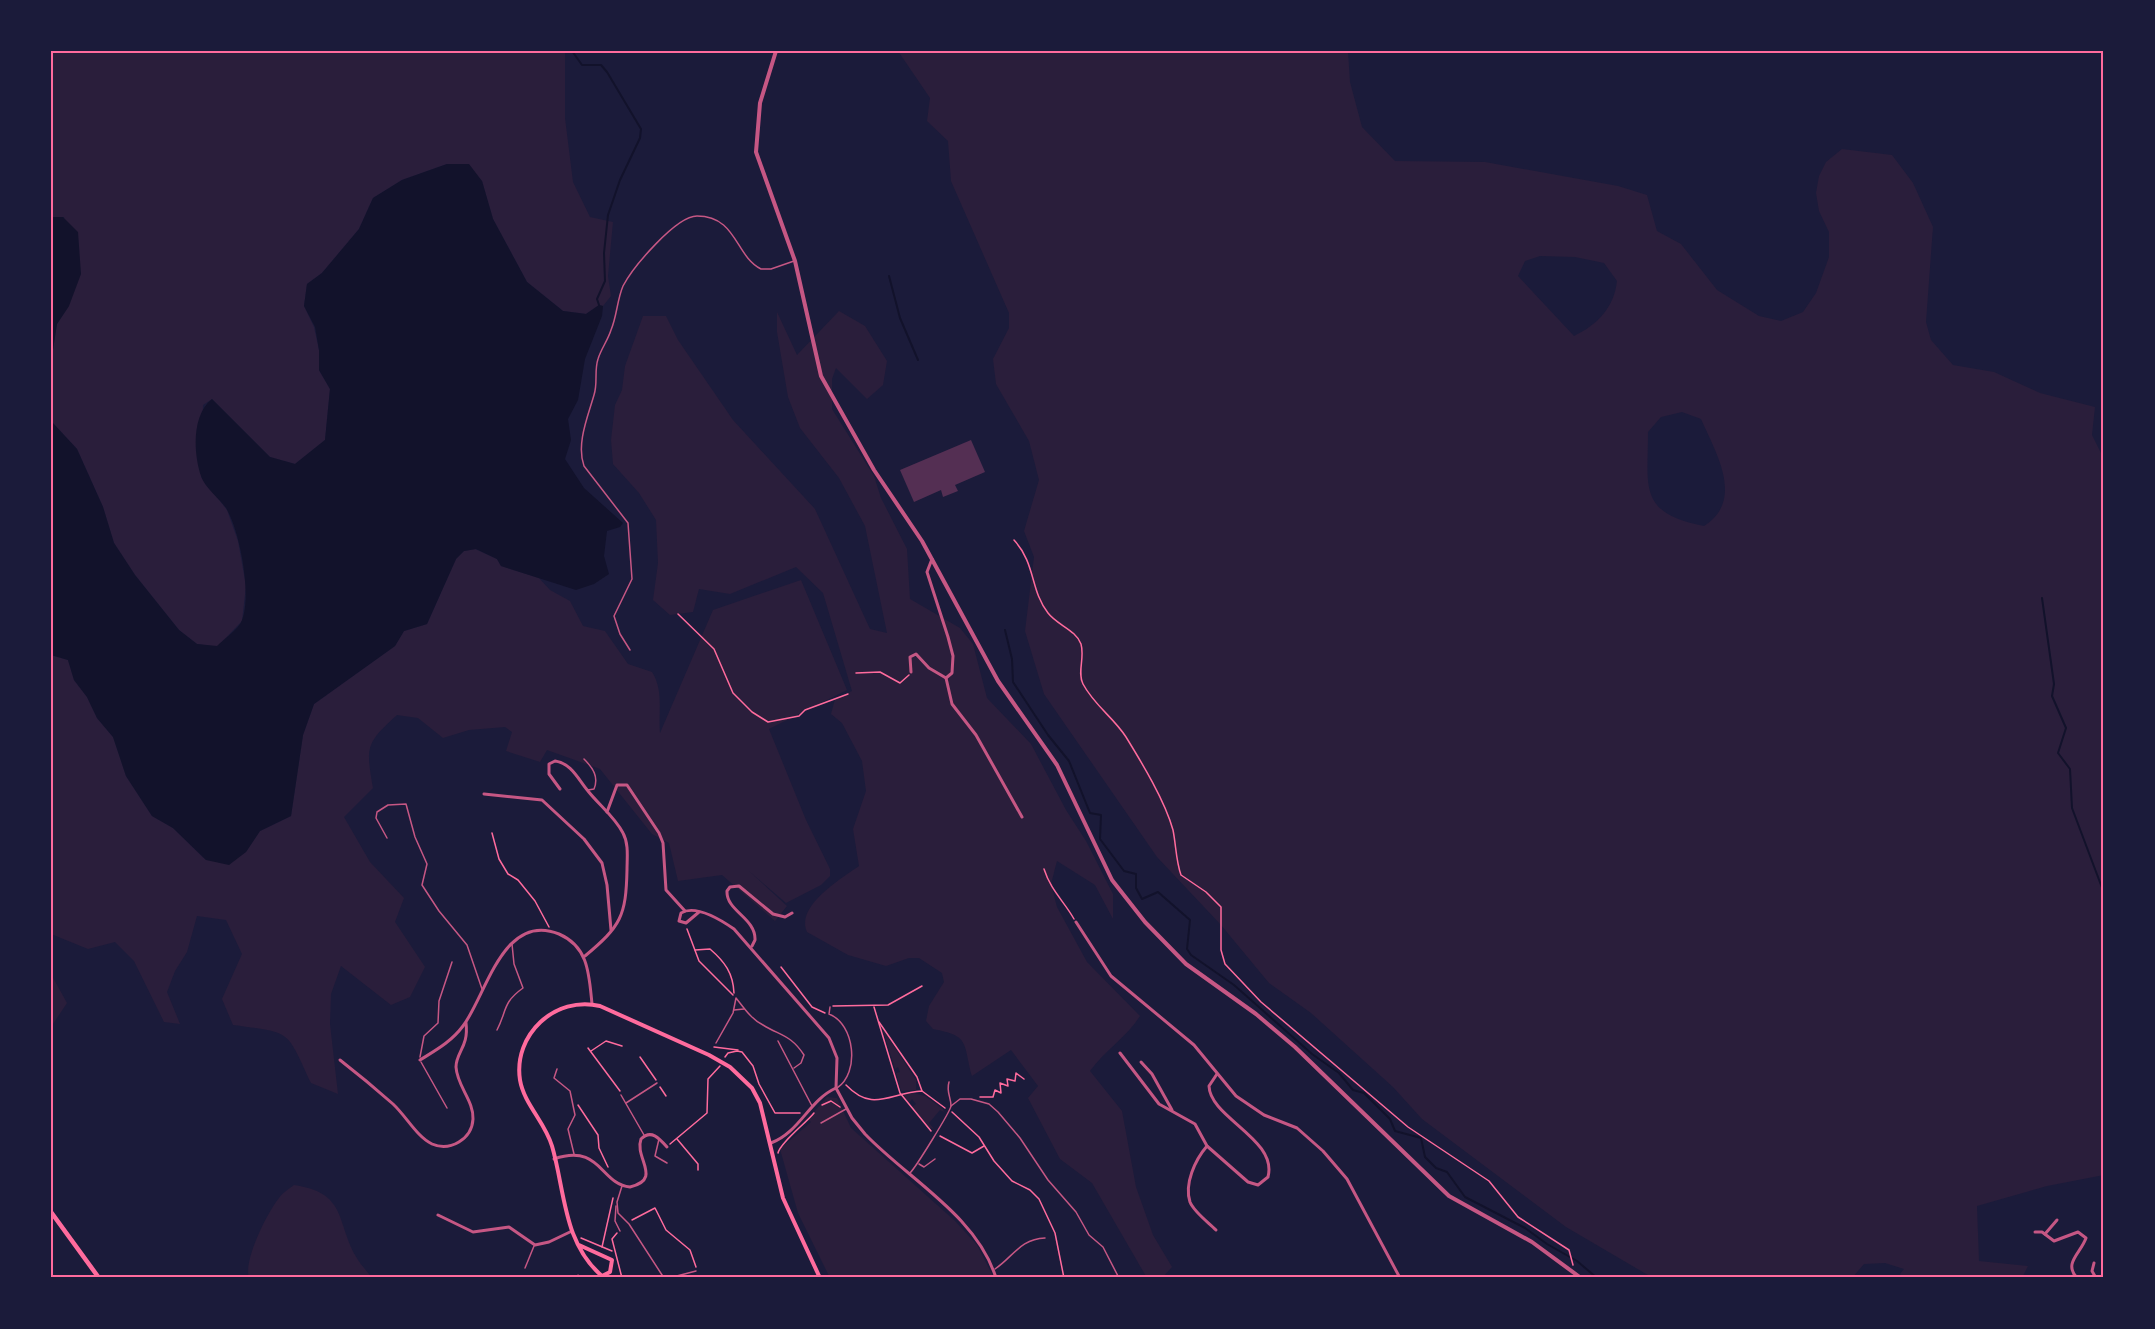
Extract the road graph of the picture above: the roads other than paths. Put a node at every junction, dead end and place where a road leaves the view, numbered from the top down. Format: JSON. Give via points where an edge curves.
{"nodes":[{"id":1,"x":776,"y":51,"type":"edge"},
{"id":2,"x":795,"y":261,"type":"junction"},
{"id":3,"x":932,"y":559,"type":"junction"},
{"id":4,"x":630,"y":650,"type":"dead end"},
{"id":5,"x":911,"y":672,"type":"road end"},
{"id":6,"x":946,"y":678,"type":"junction"},
{"id":7,"x":584,"y":759,"type":"dead end"},
{"id":8,"x":560,"y":789,"type":"dead end"},
{"id":9,"x":587,"y":790,"type":"junction"},
{"id":10,"x":484,"y":794,"type":"dead end"},
{"id":11,"x":607,"y":812,"type":"junction"},
{"id":12,"x":1022,"y":817,"type":"dead end"},
{"id":13,"x":387,"y":838,"type":"dead end"},
{"id":14,"x":685,"y":911,"type":"junction"},
{"id":15,"x":699,"y":912,"type":"junction"},
{"id":16,"x":792,"y":913,"type":"dead end"},
{"id":17,"x":1076,"y":922,"type":"road end"},
{"id":18,"x":611,"y":931,"type":"junction"},
{"id":19,"x":512,"y":943,"type":"junction"},
{"id":20,"x":751,"y":946,"type":"junction"},
{"id":21,"x":585,"y":956,"type":"junction"},
{"id":22,"x":452,"y":962,"type":"dead end"},
{"id":23,"x":482,"y":990,"type":"junction"},
{"id":24,"x":592,"y":1004,"type":"junction"},
{"id":25,"x":830,"y":1007,"type":"road end"},
{"id":26,"x":744,"y":1009,"type":"junction"},
{"id":27,"x":734,"y":1010,"type":"junction"},
{"id":28,"x":465,"y":1023,"type":"junction"},
{"id":29,"x":497,"y":1030,"type":"dead end"},
{"id":30,"x":778,"y":1041,"type":"dead end"},
{"id":31,"x":716,"y":1043,"type":"road end"},
{"id":32,"x":1120,"y":1053,"type":"dead end"},
{"id":33,"x":340,"y":1060,"type":"dead end"},
{"id":34,"x":420,"y":1060,"type":"junction"},
{"id":35,"x":1141,"y":1062,"type":"dead end"},
{"id":36,"x":794,"y":1068,"type":"junction"},
{"id":37,"x":557,"y":1069,"type":"dead end"},
{"id":38,"x":1217,"y":1074,"type":"junction"},
{"id":39,"x":657,"y":1083,"type":"road end"},
{"id":40,"x":949,"y":1083,"type":"dead end"},
{"id":41,"x":836,"y":1088,"type":"junction"},
{"id":42,"x":621,"y":1095,"type":"road end"},
{"id":43,"x":625,"y":1104,"type":"junction"},
{"id":44,"x":951,"y":1106,"type":"junction"},
{"id":45,"x":447,"y":1108,"type":"dead end"},
{"id":46,"x":811,"y":1108,"type":"junction"},
{"id":47,"x":847,"y":1109,"type":"junction"},
{"id":48,"x":1173,"y":1111,"type":"junction"},
{"id":49,"x":821,"y":1123,"type":"dead end"},
{"id":50,"x":644,"y":1136,"type":"junction"},
{"id":51,"x":659,"y":1138,"type":"junction"},
{"id":52,"x":771,"y":1143,"type":"junction"},
{"id":53,"x":1207,"y":1146,"type":"junction"},
{"id":54,"x":667,"y":1147,"type":"road end"},
{"id":55,"x":574,"y":1155,"type":"junction"},
{"id":56,"x":554,"y":1159,"type":"junction"},
{"id":57,"x":935,"y":1159,"type":"dead end"},
{"id":58,"x":667,"y":1163,"type":"dead end"},
{"id":59,"x":919,"y":1163,"type":"junction"},
{"id":60,"x":910,"y":1173,"type":"junction"},
{"id":61,"x":623,"y":1186,"type":"junction"},
{"id":62,"x":617,"y":1202,"type":"junction"},
{"id":63,"x":51,"y":1212,"type":"edge"},
{"id":64,"x":438,"y":1215,"type":"dead end"},
{"id":65,"x":2057,"y":1220,"type":"dead end"},
{"id":66,"x":1216,"y":1230,"type":"dead end"},
{"id":67,"x":572,"y":1231,"type":"junction"},
{"id":68,"x":620,"y":1232,"type":"road end"},
{"id":69,"x":2035,"y":1232,"type":"dead end"},
{"id":70,"x":2045,"y":1234,"type":"junction"},
{"id":71,"x":1045,"y":1238,"type":"dead end"},
{"id":72,"x":535,"y":1245,"type":"junction"},
{"id":73,"x":579,"y":1245,"type":"junction"},
{"id":74,"x":2094,"y":1263,"type":"dead end"},
{"id":75,"x":525,"y":1268,"type":"dead end"},
{"id":76,"x":994,"y":1270,"type":"junction"},
{"id":77,"x":696,"y":1271,"type":"road end"},
{"id":78,"x":603,"y":1277,"type":"edge"},
{"id":79,"x":99,"y":1278,"type":"edge"},
{"id":80,"x":664,"y":1278,"type":"edge"},
{"id":81,"x":669,"y":1278,"type":"edge"},
{"id":82,"x":820,"y":1278,"type":"edge"},
{"id":83,"x":996,"y":1278,"type":"edge"},
{"id":84,"x":1119,"y":1278,"type":"edge"},
{"id":85,"x":1400,"y":1278,"type":"edge"},
{"id":86,"x":1581,"y":1278,"type":"edge"},
{"id":87,"x":2077,"y":1278,"type":"edge"},
{"id":88,"x":2098,"y":1278,"type":"edge"}],
"edges":[{"from":1,"to":2,"type":"street","via":[[760,103],[756,152]]},
{"from":2,"to":3,"type":"street","via":[[820,376],[874,470]]},
{"from":2,"to":4,"type":"lane","via":[[761,269],[722,223],[690,216],[649,252],[621,293],[611,332],[598,359],[582,456],[584,466],[628,523],[632,579],[614,616]]},
{"from":3,"to":6,"type":"street","via":[[927,572],[953,656],[952,673]]},
{"from":3,"to":86,"type":"street","via":[[998,681],[1057,765],[1112,880],[1145,922],[1186,964],[1295,1047],[1449,1196],[1532,1242]]},
{"from":5,"to":6,"type":"street","via":[[909,657],[916,654]]},
{"from":6,"to":12,"type":"street","via":[[952,704],[976,735]]},
{"from":7,"to":9,"type":"lane","via":[[596,780],[594,789]]},
{"from":8,"to":9,"type":"street","via":[[548,768],[555,761],[566,764]]},
{"from":9,"to":11,"type":"street"},
{"from":10,"to":18,"type":"street","via":[[542,800],[584,839],[602,863],[608,885]]},
{"from":11,"to":14,"type":"street","via":[[617,785],[627,785],[659,834],[666,890]]},
{"from":11,"to":18,"type":"street","via":[[624,836],[627,853],[625,906]]},
{"from":13,"to":23,"type":"lane","via":[[376,818],[377,812],[388,805],[406,804],[427,864],[422,885],[467,945]]},
{"from":14,"to":15,"type":"street"},
{"from":14,"to":15,"type":"street","via":[[678,917],[680,923],[686,923]]},
{"from":15,"to":20,"type":"street","via":[[723,922]]},
{"from":16,"to":20,"type":"street","via":[[785,917],[773,914],[739,886],[730,887],[728,899],[753,928],[755,940]]},
{"from":17,"to":38,"type":"street","via":[[1111,976],[1194,1046]]},
{"from":18,"to":21,"type":"street"},
{"from":19,"to":21,"type":"street","via":[[527,933],[550,931],[567,939]]},
{"from":19,"to":23,"type":"street"},
{"from":19,"to":29,"type":"lane","via":[[514,964],[523,988],[512,997]]},
{"from":20,"to":41,"type":"street","via":[[829,1038],[837,1058]]},
{"from":21,"to":24,"type":"street"},
{"from":22,"to":34,"type":"lane","via":[[439,1001],[438,1023],[424,1036]]},
{"from":23,"to":28,"type":"street"},
{"from":24,"to":52,"type":"main road","via":[[730,1067],[745,1080],[760,1103]]},
{"from":24,"to":56,"type":"main road","via":[[552,1012],[529,1035],[522,1052],[520,1079],[547,1132]]},
{"from":25,"to":41,"type":"lane","via":[[829,1014],[845,1028],[851,1046],[844,1081]]},
{"from":26,"to":27,"type":"lane"},
{"from":26,"to":27,"type":"lane","via":[[735,999]]},
{"from":26,"to":36,"type":"lane","via":[[759,1023],[794,1041],[804,1055]]},
{"from":27,"to":31,"type":"lane"},
{"from":28,"to":33,"type":"street","via":[[466,1042],[456,1066],[472,1109],[472,1125],[462,1140],[449,1146],[431,1143],[394,1105]]},
{"from":28,"to":34,"type":"street","via":[[445,1045]]},
{"from":30,"to":36,"type":"lane"},
{"from":32,"to":48,"type":"street","via":[[1149,1095]]},
{"from":34,"to":45,"type":"lane"},
{"from":35,"to":48,"type":"street"},
{"from":36,"to":46,"type":"lane"},
{"from":37,"to":55,"type":"lane","via":[[554,1078],[568,1088],[572,1102],[575,1120],[568,1129]]},
{"from":38,"to":53,"type":"street","via":[[1209,1086],[1213,1100],[1257,1144],[1269,1164],[1268,1177],[1258,1185],[1248,1182]]},
{"from":38,"to":85,"type":"street","via":[[1249,1107],[1297,1128],[1338,1167]]},
{"from":39,"to":43,"type":"lane"},
{"from":40,"to":44,"type":"lane"},
{"from":41,"to":46,"type":"street"},
{"from":41,"to":47,"type":"street"},
{"from":42,"to":43,"type":"lane"},
{"from":43,"to":50,"type":"lane"},
{"from":44,"to":59,"type":"lane"},
{"from":44,"to":84,"type":"lane","via":[[960,1099],[989,1104],[1076,1212],[1089,1235],[1103,1247]]},
{"from":46,"to":52,"type":"street","via":[[791,1131]]},
{"from":47,"to":49,"type":"lane"},
{"from":47,"to":60,"type":"street","via":[[865,1134]]},
{"from":48,"to":53,"type":"street","via":[[1195,1124]]},
{"from":50,"to":51,"type":"street"},
{"from":50,"to":61,"type":"street","via":[[639,1149],[646,1176],[634,1187]]},
{"from":51,"to":54,"type":"street"},
{"from":51,"to":58,"type":"lane","via":[[655,1156]]},
{"from":52,"to":82,"type":"main road","via":[[783,1198]]},
{"from":53,"to":66,"type":"street","via":[[1196,1158],[1188,1191],[1191,1204]]},
{"from":55,"to":56,"type":"street"},
{"from":55,"to":61,"type":"street","via":[[589,1159]]},
{"from":56,"to":67,"type":"main road"},
{"from":57,"to":59,"type":"lane","via":[[924,1167]]},
{"from":59,"to":60,"type":"lane"},
{"from":60,"to":76,"type":"street","via":[[965,1225]]},
{"from":61,"to":62,"type":"lane"},
{"from":62,"to":68,"type":"lane","via":[[615,1221]]},
{"from":62,"to":80,"type":"lane","via":[[618,1213]]},
{"from":63,"to":79,"type":"highway"},
{"from":64,"to":72,"type":"street","via":[[473,1232],[509,1227]]},
{"from":65,"to":70,"type":"street"},
{"from":67,"to":72,"type":"street"},
{"from":67,"to":73,"type":"main road"},
{"from":69,"to":70,"type":"street"},
{"from":70,"to":87,"type":"street","via":[[2054,1241],[2078,1232],[2086,1238],[2072,1261]]},
{"from":71,"to":76,"type":"lane","via":[[1024,1243]]},
{"from":72,"to":75,"type":"lane"},
{"from":73,"to":78,"type":"main road"},
{"from":73,"to":78,"type":"main road","via":[[612,1260],[612,1269]]},
{"from":74,"to":88,"type":"street","via":[[2092,1271]]},
{"from":76,"to":83,"type":"street"},
{"from":77,"to":81,"type":"lane"}]}
